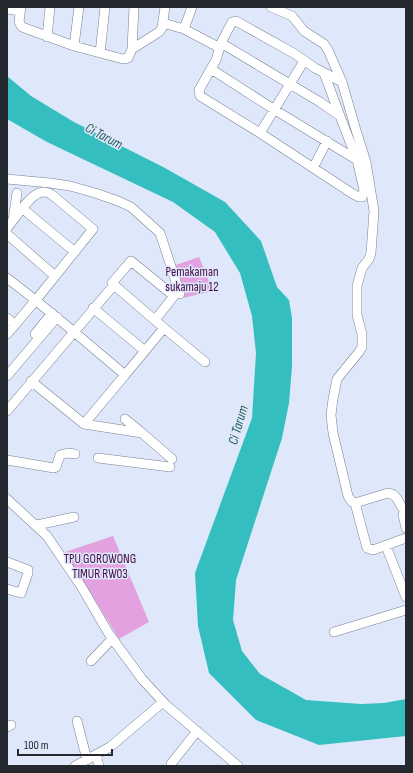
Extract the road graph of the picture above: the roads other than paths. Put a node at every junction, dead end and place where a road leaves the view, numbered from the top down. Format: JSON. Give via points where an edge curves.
{"nodes":[{"id":1,"x":50,"y":7,"type":"edge"},
{"id":2,"x":79,"y":7,"type":"edge"},
{"id":3,"x":105,"y":7,"type":"edge"},
{"id":4,"x":134,"y":7,"type":"edge"},
{"id":5,"x":165,"y":7,"type":"edge"},
{"id":6,"x":192,"y":7,"type":"edge"},
{"id":7,"x":271,"y":7,"type":"edge"},
{"id":8,"x":7,"y":9,"type":"edge"},
{"id":9,"x":20,"y":9,"type":"edge"},
{"id":10,"x":163,"y":22,"type":"junction"},
{"id":11,"x":184,"y":29,"type":"junction"},
{"id":12,"x":47,"y":37,"type":"junction"},
{"id":13,"x":74,"y":46,"type":"junction"},
{"id":14,"x":220,"y":46,"type":"junction"},
{"id":15,"x":132,"y":49,"type":"junction"},
{"id":16,"x":100,"y":53,"type":"junction"},
{"id":17,"x":304,"y":61,"type":"junction"},
{"id":18,"x":211,"y":69,"type":"junction"},
{"id":19,"x":324,"y":73,"type":"junction"},
{"id":20,"x":342,"y":82,"type":"junction"},
{"id":21,"x":289,"y":85,"type":"junction"},
{"id":22,"x":275,"y":110,"type":"junction"},
{"id":23,"x":340,"y":116,"type":"junction"},
{"id":24,"x":260,"y":133,"type":"junction"},
{"id":25,"x":327,"y":141,"type":"junction"},
{"id":26,"x":358,"y":160,"type":"junction"},
{"id":27,"x":313,"y":168,"type":"junction"},
{"id":28,"x":7,"y":179,"type":"edge"},
{"id":29,"x":17,"y":194,"type":"dead end"},
{"id":30,"x":23,"y":209,"type":"junction"},
{"id":31,"x":10,"y":224,"type":"edge"},
{"id":32,"x":7,"y":234,"type":"edge"},
{"id":33,"x":75,"y":252,"type":"junction"},
{"id":34,"x":55,"y":276,"type":"junction"},
{"id":35,"x":7,"y":278,"type":"edge"},
{"id":36,"x":114,"y":284,"type":"junction"},
{"id":37,"x":180,"y":294,"type":"dead end"},
{"id":38,"x":36,"y":300,"type":"junction"},
{"id":39,"x":93,"y":308,"type":"junction"},
{"id":40,"x":54,"y":315,"type":"junction"},
{"id":41,"x":7,"y":318,"type":"edge"},
{"id":42,"x":154,"y":320,"type":"junction"},
{"id":43,"x":15,"y":325,"type":"junction"},
{"id":44,"x":164,"y":328,"type":"junction"},
{"id":45,"x":73,"y":331,"type":"junction"},
{"id":46,"x":7,"y":334,"type":"edge"},
{"id":47,"x":145,"y":351,"type":"junction"},
{"id":48,"x":205,"y":362,"type":"dead end"},
{"id":49,"x":7,"y":367,"type":"edge"},
{"id":50,"x":125,"y":375,"type":"junction"},
{"id":51,"x":7,"y":376,"type":"edge"},
{"id":52,"x":31,"y":381,"type":"junction"},
{"id":53,"x":7,"y":411,"type":"edge"},
{"id":54,"x":84,"y":424,"type":"junction"},
{"id":55,"x":117,"y":429,"type":"junction"},
{"id":56,"x":142,"y":433,"type":"junction"},
{"id":57,"x":159,"y":448,"type":"junction"},
{"id":58,"x":75,"y":454,"type":"dead end"},
{"id":59,"x":98,"y":458,"type":"dead end"},
{"id":60,"x":7,"y":460,"type":"edge"},
{"id":61,"x":158,"y":466,"type":"junction"},
{"id":62,"x":7,"y":499,"type":"edge"},
{"id":63,"x":355,"y":503,"type":"junction"},
{"id":64,"x":405,"y":511,"type":"edge"},
{"id":65,"x":74,"y":518,"type":"dead end"},
{"id":66,"x":37,"y":526,"type":"junction"},
{"id":67,"x":406,"y":528,"type":"edge"},
{"id":68,"x":406,"y":538,"type":"edge"},
{"id":69,"x":386,"y":546,"type":"junction"},
{"id":70,"x":7,"y":562,"type":"edge"},
{"id":71,"x":7,"y":589,"type":"edge"},
{"id":72,"x":406,"y":597,"type":"edge"},
{"id":73,"x":406,"y":610,"type":"edge"},
{"id":74,"x":334,"y":632,"type":"dead end"},
{"id":75,"x":112,"y":639,"type":"junction"},
{"id":76,"x":91,"y":661,"type":"dead end"},
{"id":77,"x":163,"y":702,"type":"junction"},
{"id":78,"x":77,"y":721,"type":"dead end"},
{"id":79,"x":197,"y":731,"type":"junction"},
{"id":80,"x":96,"y":756,"type":"junction"},
{"id":81,"x":87,"y":760,"type":"junction"},
{"id":82,"x":171,"y":764,"type":"dead end"},
{"id":83,"x":75,"y":766,"type":"edge"},
{"id":84,"x":99,"y":766,"type":"edge"},
{"id":85,"x":238,"y":766,"type":"edge"}],
"edges":[{"from":1,"to":12,"type":"street"},
{"from":2,"to":13,"type":"street"},
{"from":3,"to":16,"type":"street"},
{"from":4,"to":15,"type":"street"},
{"from":5,"to":10,"type":"street"},
{"from":6,"to":11,"type":"street"},
{"from":7,"to":20,"type":"street","via":[[292,16],[304,31],[324,44]]},
{"from":8,"to":9,"type":"street"},
{"from":9,"to":12,"type":"street","via":[[20,25]]},
{"from":10,"to":11,"type":"street"},
{"from":10,"to":15,"type":"street","via":[[160,32]]},
{"from":11,"to":14,"type":"street"},
{"from":12,"to":13,"type":"street"},
{"from":13,"to":16,"type":"street"},
{"from":14,"to":17,"type":"street","via":[[232,22],[236,21]]},
{"from":14,"to":18,"type":"street"},
{"from":14,"to":21,"type":"street"},
{"from":15,"to":16,"type":"street","via":[[128,58],[123,59]]},
{"from":17,"to":19,"type":"street"},
{"from":17,"to":21,"type":"street"},
{"from":18,"to":22,"type":"street"},
{"from":18,"to":24,"type":"street","via":[[199,90],[200,96]]},
{"from":19,"to":20,"type":"street"},
{"from":19,"to":23,"type":"street"},
{"from":20,"to":63,"type":"street","via":[[366,162],[374,211],[371,254],[362,268],[356,286],[362,347],[337,379],[331,415],[348,496]]},
{"from":21,"to":22,"type":"street"},
{"from":21,"to":23,"type":"street"},
{"from":22,"to":24,"type":"street"},
{"from":22,"to":25,"type":"street"},
{"from":23,"to":26,"type":"street"},
{"from":24,"to":27,"type":"street"},
{"from":25,"to":26,"type":"street"},
{"from":25,"to":27,"type":"street"},
{"from":26,"to":27,"type":"street","via":[[364,190],[362,197]]},
{"from":28,"to":37,"type":"street","via":[[70,186],[95,192],[131,208],[160,233]]},
{"from":29,"to":31,"type":"street"},
{"from":30,"to":31,"type":"street"},
{"from":30,"to":33,"type":"street"},
{"from":30,"to":33,"type":"street","via":[[38,193],[51,194],[97,231]]},
{"from":32,"to":34,"type":"street"},
{"from":33,"to":34,"type":"street"},
{"from":34,"to":38,"type":"street"},
{"from":35,"to":38,"type":"street"},
{"from":36,"to":39,"type":"street"},
{"from":36,"to":42,"type":"street"},
{"from":36,"to":42,"type":"street","via":[[112,283],[131,261],[174,296]]},
{"from":38,"to":40,"type":"street"},
{"from":38,"to":43,"type":"street"},
{"from":39,"to":45,"type":"street"},
{"from":39,"to":47,"type":"street"},
{"from":40,"to":45,"type":"street"},
{"from":40,"to":49,"type":"street"},
{"from":40,"to":51,"type":"street"},
{"from":41,"to":43,"type":"street"},
{"from":42,"to":44,"type":"street"},
{"from":43,"to":46,"type":"street"},
{"from":44,"to":47,"type":"street"},
{"from":44,"to":48,"type":"street"},
{"from":45,"to":50,"type":"street"},
{"from":45,"to":52,"type":"street"},
{"from":47,"to":50,"type":"street"},
{"from":50,"to":54,"type":"street"},
{"from":52,"to":53,"type":"street"},
{"from":52,"to":54,"type":"street"},
{"from":54,"to":55,"type":"street"},
{"from":55,"to":56,"type":"street"},
{"from":55,"to":56,"type":"street","via":[[127,417]]},
{"from":56,"to":57,"type":"street"},
{"from":57,"to":61,"type":"street"},
{"from":57,"to":61,"type":"street","via":[[171,463]]},
{"from":58,"to":60,"type":"street","via":[[60,455],[54,468]]},
{"from":59,"to":61,"type":"street"},
{"from":62,"to":66,"type":"street"},
{"from":63,"to":64,"type":"street","via":[[388,493],[397,497]]},
{"from":63,"to":69,"type":"street","via":[[368,548],[373,550]]},
{"from":64,"to":67,"type":"street","via":[[403,515]]},
{"from":65,"to":66,"type":"street"},
{"from":66,"to":75,"type":"street","via":[[60,554]]},
{"from":68,"to":69,"type":"street"},
{"from":69,"to":72,"type":"street"},
{"from":70,"to":71,"type":"street","via":[[28,570],[21,593]]},
{"from":73,"to":74,"type":"street"},
{"from":75,"to":76,"type":"street"},
{"from":75,"to":77,"type":"street"},
{"from":77,"to":79,"type":"street"},
{"from":77,"to":80,"type":"street"},
{"from":78,"to":81,"type":"street"},
{"from":79,"to":82,"type":"street"},
{"from":79,"to":85,"type":"street"},
{"from":80,"to":81,"type":"street"},
{"from":80,"to":84,"type":"street"},
{"from":81,"to":83,"type":"street"}]}
